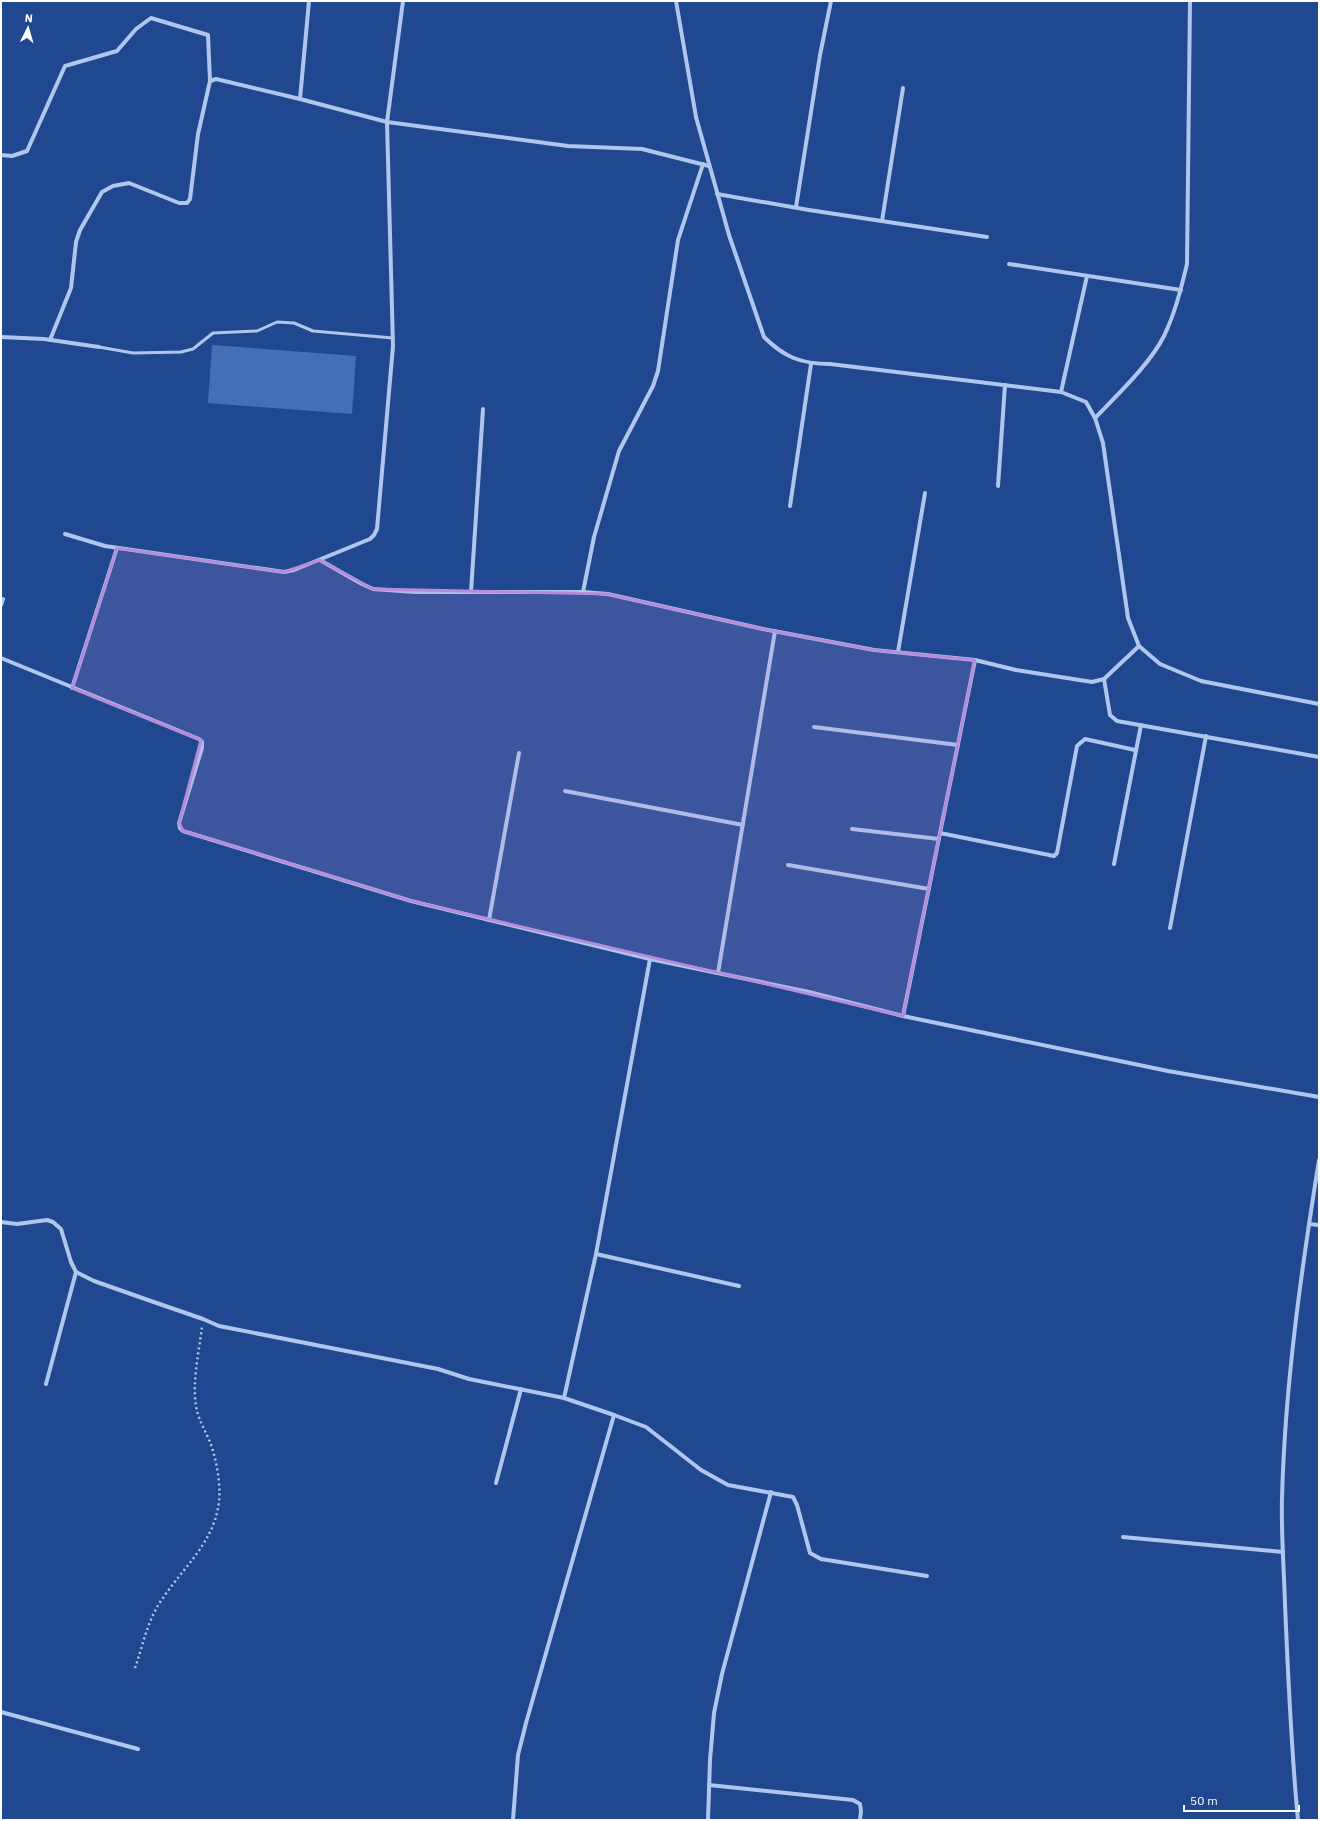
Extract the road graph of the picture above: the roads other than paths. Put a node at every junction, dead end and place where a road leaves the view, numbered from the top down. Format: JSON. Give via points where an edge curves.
{"nodes":[{"id":1,"x":309,"y":1,"type":"edge"},
{"id":2,"x":403,"y":1,"type":"edge"},
{"id":3,"x":676,"y":1,"type":"edge"},
{"id":4,"x":831,"y":1,"type":"edge"},
{"id":5,"x":1190,"y":1,"type":"edge"},
{"id":6,"x":210,"y":80,"type":"junction"},
{"id":7,"x":903,"y":88,"type":"dead end"},
{"id":8,"x":300,"y":99,"type":"junction"},
{"id":9,"x":387,"y":122,"type":"junction"},
{"id":10,"x":1,"y":154,"type":"edge"},
{"id":11,"x":702,"y":164,"type":"junction"},
{"id":12,"x":709,"y":166,"type":"junction"},
{"id":13,"x":717,"y":194,"type":"junction"},
{"id":14,"x":796,"y":208,"type":"junction"},
{"id":15,"x":882,"y":221,"type":"junction"},
{"id":16,"x":987,"y":237,"type":"dead end"},
{"id":17,"x":1009,"y":264,"type":"dead end"},
{"id":18,"x":1087,"y":276,"type":"junction"},
{"id":19,"x":1181,"y":290,"type":"junction"},
{"id":20,"x":1,"y":337,"type":"edge"},
{"id":21,"x":393,"y":338,"type":"junction"},
{"id":22,"x":50,"y":340,"type":"junction"},
{"id":23,"x":99,"y":347,"type":"joint"},
{"id":24,"x":811,"y":364,"type":"junction"},
{"id":25,"x":1005,"y":385,"type":"junction"},
{"id":26,"x":1061,"y":392,"type":"junction"},
{"id":27,"x":483,"y":409,"type":"dead end"},
{"id":28,"x":1095,"y":418,"type":"junction"},
{"id":29,"x":998,"y":486,"type":"dead end"},
{"id":30,"x":925,"y":493,"type":"dead end"},
{"id":31,"x":790,"y":506,"type":"dead end"},
{"id":32,"x":65,"y":534,"type":"dead end"},
{"id":33,"x":117,"y":548,"type":"junction"},
{"id":34,"x":320,"y":560,"type":"junction"},
{"id":35,"x":470,"y":592,"type":"junction"},
{"id":36,"x":583,"y":592,"type":"junction"},
{"id":37,"x":3,"y":599,"type":"dead end"},
{"id":38,"x":1,"y":605,"type":"edge"},
{"id":39,"x":775,"y":631,"type":"junction"},
{"id":40,"x":1139,"y":646,"type":"junction"},
{"id":41,"x":898,"y":652,"type":"junction"},
{"id":42,"x":1,"y":658,"type":"edge"},
{"id":43,"x":975,"y":660,"type":"junction"},
{"id":44,"x":1104,"y":679,"type":"junction"},
{"id":45,"x":72,"y":688,"type":"junction"},
{"id":46,"x":1319,"y":704,"type":"edge"},
{"id":47,"x":1141,"y":725,"type":"junction"},
{"id":48,"x":814,"y":727,"type":"dead end"},
{"id":49,"x":1206,"y":736,"type":"junction"},
{"id":50,"x":958,"y":745,"type":"junction"},
{"id":51,"x":1135,"y":750,"type":"junction"},
{"id":52,"x":519,"y":753,"type":"dead end"},
{"id":53,"x":1319,"y":758,"type":"edge"},
{"id":54,"x":565,"y":791,"type":"dead end"},
{"id":55,"x":743,"y":825,"type":"junction"},
{"id":56,"x":852,"y":828,"type":"dead end"},
{"id":57,"x":940,"y":833,"type":"junction"},
{"id":58,"x":939,"y":839,"type":"junction"},
{"id":59,"x":1114,"y":864,"type":"dead end"},
{"id":60,"x":788,"y":866,"type":"dead end"},
{"id":61,"x":929,"y":889,"type":"junction"},
{"id":62,"x":489,"y":920,"type":"junction"},
{"id":63,"x":1170,"y":928,"type":"dead end"},
{"id":64,"x":650,"y":959,"type":"junction"},
{"id":65,"x":718,"y":973,"type":"junction"},
{"id":66,"x":903,"y":1016,"type":"junction"},
{"id":67,"x":1319,"y":1097,"type":"edge"},
{"id":68,"x":1319,"y":1160,"type":"edge"},
{"id":69,"x":1,"y":1222,"type":"edge"},
{"id":70,"x":1309,"y":1224,"type":"junction"},
{"id":71,"x":1319,"y":1225,"type":"edge"},
{"id":72,"x":596,"y":1254,"type":"junction"},
{"id":73,"x":76,"y":1272,"type":"junction"},
{"id":74,"x":739,"y":1286,"type":"dead end"},
{"id":75,"x":46,"y":1384,"type":"dead end"},
{"id":76,"x":521,"y":1389,"type":"junction"},
{"id":77,"x":564,"y":1398,"type":"junction"},
{"id":78,"x":614,"y":1415,"type":"junction"},
{"id":79,"x":496,"y":1483,"type":"dead end"},
{"id":80,"x":771,"y":1492,"type":"junction"},
{"id":81,"x":1123,"y":1537,"type":"dead end"},
{"id":82,"x":1284,"y":1552,"type":"junction"},
{"id":83,"x":927,"y":1576,"type":"dead end"},
{"id":84,"x":1,"y":1712,"type":"edge"},
{"id":85,"x":138,"y":1749,"type":"dead end"},
{"id":86,"x":709,"y":1785,"type":"junction"},
{"id":87,"x":513,"y":1820,"type":"edge"},
{"id":88,"x":708,"y":1820,"type":"edge"},
{"id":89,"x":860,"y":1820,"type":"edge"},
{"id":90,"x":1298,"y":1820,"type":"edge"}],
"edges":[{"from":1,"to":8,"type":"street"},
{"from":2,"to":9,"type":"street"},
{"from":3,"to":12,"type":"street","via":[[696,117]]},
{"from":4,"to":14,"type":"street"},
{"from":5,"to":19,"type":"street","via":[[1187,264]]},
{"from":6,"to":8,"type":"street","via":[[216,79]]},
{"from":6,"to":10,"type":"street","via":[[208,35],[151,18],[136,29],[117,51],[65,66],[27,152],[12,156]]},
{"from":6,"to":22,"type":"street","via":[[198,134],[190,199],[187,203],[179,203],[129,183],[113,186],[102,192],[80,230],[76,242],[71,288]]},
{"from":7,"to":15,"type":"street"},
{"from":8,"to":9,"type":"street"},
{"from":9,"to":11,"type":"street","via":[[568,146],[642,149]]},
{"from":9,"to":21,"type":"street"},
{"from":11,"to":12,"type":"street"},
{"from":11,"to":36,"type":"street","via":[[678,240],[658,371],[620,451],[594,537]]},
{"from":12,"to":13,"type":"street"},
{"from":13,"to":14,"type":"street"},
{"from":13,"to":24,"type":"street","via":[[764,337],[786,356]]},
{"from":14,"to":15,"type":"street"},
{"from":15,"to":16,"type":"street"},
{"from":17,"to":18,"type":"street"},
{"from":18,"to":19,"type":"street"},
{"from":18,"to":26,"type":"street"},
{"from":19,"to":28,"type":"street","via":[[1163,338],[1140,370]]},
{"from":20,"to":22,"type":"street"},
{"from":21,"to":23,"type":"lane","via":[[313,331],[294,323],[277,322],[257,331],[213,333],[193,349],[181,352],[134,353]]},
{"from":21,"to":34,"type":"street","via":[[377,529],[370,539]]},
{"from":22,"to":23,"type":"street"},
{"from":24,"to":25,"type":"street","via":[[830,364]]},
{"from":24,"to":31,"type":"street"},
{"from":25,"to":26,"type":"street"},
{"from":25,"to":29,"type":"street"},
{"from":26,"to":28,"type":"street","via":[[1086,402]]},
{"from":27,"to":35,"type":"street"},
{"from":28,"to":40,"type":"street","via":[[1103,443],[1128,618]]},
{"from":30,"to":41,"type":"street"},
{"from":32,"to":33,"type":"street"},
{"from":33,"to":34,"type":"street","via":[[284,572]]},
{"from":33,"to":45,"type":"street"},
{"from":34,"to":35,"type":"street","via":[[373,589]]},
{"from":35,"to":36,"type":"street"},
{"from":36,"to":39,"type":"street","via":[[608,594]]},
{"from":37,"to":38,"type":"street"},
{"from":39,"to":41,"type":"street","via":[[874,650]]},
{"from":39,"to":55,"type":"street"},
{"from":40,"to":44,"type":"street"},
{"from":40,"to":46,"type":"street","via":[[1160,664],[1200,682]]},
{"from":41,"to":43,"type":"street"},
{"from":42,"to":45,"type":"street"},
{"from":43,"to":44,"type":"street","via":[[1016,670],[1092,682]]},
{"from":43,"to":50,"type":"street"},
{"from":44,"to":47,"type":"street","via":[[1110,715],[1117,721]]},
{"from":45,"to":62,"type":"street","via":[[202,742],[179,824],[183,831],[411,901]]},
{"from":47,"to":49,"type":"street"},
{"from":47,"to":51,"type":"street"},
{"from":48,"to":50,"type":"street"},
{"from":49,"to":53,"type":"street"},
{"from":49,"to":63,"type":"street"},
{"from":50,"to":57,"type":"street"},
{"from":51,"to":57,"type":"street","via":[[1085,739],[1079,742],[1057,853],[1054,856]]},
{"from":51,"to":59,"type":"street"},
{"from":52,"to":62,"type":"street"},
{"from":54,"to":55,"type":"street"},
{"from":55,"to":65,"type":"street"},
{"from":56,"to":58,"type":"street"},
{"from":57,"to":58,"type":"street"},
{"from":58,"to":61,"type":"street"},
{"from":60,"to":61,"type":"street"},
{"from":61,"to":66,"type":"street"},
{"from":62,"to":64,"type":"street"},
{"from":64,"to":65,"type":"street"},
{"from":64,"to":72,"type":"street"},
{"from":65,"to":66,"type":"street","via":[[809,992]]},
{"from":66,"to":67,"type":"street","via":[[1168,1071]]},
{"from":68,"to":70,"type":"street"},
{"from":69,"to":73,"type":"street","via":[[17,1224],[47,1220],[57,1224]]},
{"from":70,"to":71,"type":"street"},
{"from":70,"to":82,"type":"street","via":[[1286,1418],[1282,1499]]},
{"from":72,"to":74,"type":"street"},
{"from":72,"to":77,"type":"street"},
{"from":73,"to":75,"type":"street"},
{"from":73,"to":76,"type":"street","via":[[218,1326],[438,1369]]},
{"from":76,"to":77,"type":"street"},
{"from":76,"to":79,"type":"street"},
{"from":77,"to":78,"type":"street"},
{"from":78,"to":80,"type":"street","via":[[646,1427],[701,1470],[728,1485]]},
{"from":78,"to":87,"type":"street","via":[[518,1755]]},
{"from":80,"to":83,"type":"street","via":[[793,1497],[810,1553],[821,1559]]},
{"from":80,"to":86,"type":"street","via":[[722,1674],[714,1713]]},
{"from":81,"to":82,"type":"street"},
{"from":82,"to":90,"type":"street","via":[[1290,1738]]},
{"from":84,"to":85,"type":"street"},
{"from":86,"to":88,"type":"street"},
{"from":86,"to":89,"type":"street","via":[[853,1800],[860,1804]]}]}
